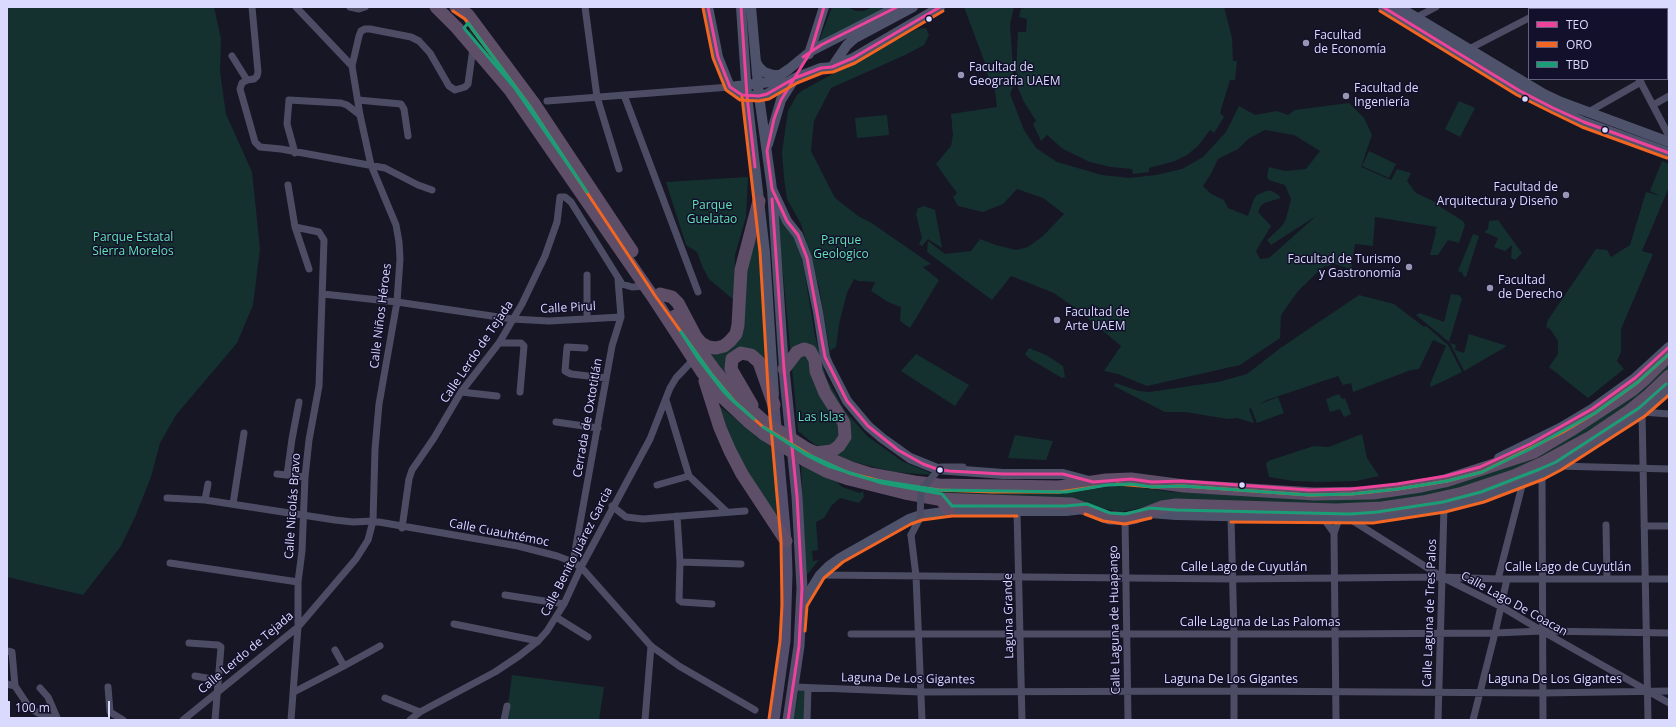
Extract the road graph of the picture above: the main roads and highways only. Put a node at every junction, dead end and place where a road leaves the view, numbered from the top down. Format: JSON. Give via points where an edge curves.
{"nodes":[{"id":1,"x":436,"y":7,"type":"edge"},
{"id":2,"x":456,"y":7,"type":"edge"},
{"id":3,"x":708,"y":7,"type":"edge"},
{"id":4,"x":741,"y":7,"type":"edge"},
{"id":5,"x":751,"y":7,"type":"edge"},
{"id":6,"x":824,"y":7,"type":"edge"},
{"id":7,"x":897,"y":7,"type":"edge"},
{"id":8,"x":913,"y":7,"type":"edge"},
{"id":9,"x":940,"y":7,"type":"edge"},
{"id":10,"x":1383,"y":7,"type":"edge"},
{"id":11,"x":1399,"y":7,"type":"edge"},
{"id":12,"x":811,"y":51,"type":"junction"},
{"id":13,"x":756,"y":61,"type":"junction"},
{"id":14,"x":832,"y":67,"type":"junction"},
{"id":15,"x":781,"y":75,"type":"junction"},
{"id":16,"x":795,"y":78,"type":"junction"},
{"id":17,"x":1527,"y":81,"type":"edge"},
{"id":18,"x":747,"y":84,"type":"junction"},
{"id":19,"x":758,"y":84,"type":"junction"},
{"id":20,"x":730,"y":87,"type":"junction"},
{"id":21,"x":747,"y":96,"type":"junction"},
{"id":22,"x":759,"y":96,"type":"junction"},
{"id":23,"x":1669,"y":142,"type":"edge"},
{"id":24,"x":767,"y":151,"type":"junction"},
{"id":25,"x":1669,"y":153,"type":"edge"},
{"id":26,"x":772,"y":189,"type":"junction"},
{"id":27,"x":759,"y":201,"type":"junction"},
{"id":28,"x":683,"y":320,"type":"junction"},
{"id":29,"x":1667,"y":352,"type":"edge"},
{"id":30,"x":784,"y":369,"type":"junction"},
{"id":31,"x":702,"y":372,"type":"junction"},
{"id":32,"x":1669,"y":376,"type":"edge"},
{"id":33,"x":1669,"y":388,"type":"edge"},
{"id":34,"x":774,"y":405,"type":"junction"},
{"id":35,"x":762,"y":424,"type":"junction"},
{"id":36,"x":809,"y":454,"type":"junction"},
{"id":37,"x":1092,"y":482,"type":"junction"},
{"id":38,"x":941,"y":499,"type":"junction"},
{"id":39,"x":1087,"y":509,"type":"junction"},
{"id":40,"x":949,"y":511,"type":"junction"},
{"id":41,"x":1382,"y":512,"type":"junction"},
{"id":42,"x":1150,"y":513,"type":"junction"},
{"id":43,"x":786,"y":541,"type":"junction"},
{"id":44,"x":802,"y":604,"type":"junction"},
{"id":45,"x":774,"y":720,"type":"edge"},
{"id":46,"x":788,"y":720,"type":"edge"}],
"edges":[{"from":1,"to":31,"type":"highway","via":[[510,90]]},
{"from":2,"to":28,"type":"highway","via":[[468,16],[535,105],[660,294],[668,295],[681,307]]},
{"from":3,"to":20,"type":"main road","via":[[718,57]]},
{"from":4,"to":18,"type":"main road"},
{"from":5,"to":13,"type":"main road"},
{"from":6,"to":12,"type":"main road"},
{"from":7,"to":12,"type":"main road"},
{"from":8,"to":14,"type":"main road","via":[[855,38]]},
{"from":9,"to":14,"type":"main road","via":[[853,58]]},
{"from":10,"to":25,"type":"main road","via":[[1520,91],[1553,108]]},
{"from":11,"to":17,"type":"main road"},
{"from":12,"to":15,"type":"main road"},
{"from":12,"to":16,"type":"main road"},
{"from":13,"to":15,"type":"main road","via":[[764,72]]},
{"from":13,"to":19,"type":"main road"},
{"from":14,"to":16,"type":"main road","via":[[821,68]]},
{"from":15,"to":19,"type":"main road","via":[[770,82]]},
{"from":16,"to":22,"type":"main road"},
{"from":16,"to":24,"type":"main road","via":[[781,100]]},
{"from":17,"to":23,"type":"main road","via":[[1561,102]]},
{"from":18,"to":19,"type":"main road"},
{"from":18,"to":20,"type":"main road"},
{"from":18,"to":21,"type":"main road"},
{"from":19,"to":22,"type":"main road"},
{"from":20,"to":21,"type":"main road"},
{"from":21,"to":22,"type":"main road"},
{"from":21,"to":27,"type":"main road"},
{"from":22,"to":24,"type":"main road"},
{"from":24,"to":26,"type":"main road"},
{"from":26,"to":30,"type":"main road"},
{"from":26,"to":37,"type":"main road","via":[[798,235],[807,258],[825,357],[847,401],[868,426],[910,458],[937,469],[1003,474],[1063,474]]},
{"from":27,"to":28,"type":"highway","via":[[741,270],[738,325],[733,338],[720,347],[705,345]]},
{"from":27,"to":34,"type":"main road","via":[[765,252]]},
{"from":28,"to":35,"type":"highway","via":[[716,372]]},
{"from":29,"to":37,"type":"highway","via":[[1645,379],[1632,390],[1552,442],[1517,458],[1445,481],[1373,493],[1343,494],[1192,487],[1131,479]]},
{"from":30,"to":36,"type":"highway","via":[[797,352],[804,349],[810,351],[825,393],[844,423],[845,437],[839,446],[832,451]]},
{"from":30,"to":44,"type":"main road","via":[[797,496]]},
{"from":31,"to":35,"type":"highway","via":[[720,395],[750,423]]},
{"from":31,"to":43,"type":"highway","via":[[730,451]]},
{"from":32,"to":41,"type":"highway","via":[[1628,412],[1591,437],[1544,463],[1463,493]]},
{"from":33,"to":41,"type":"main road","via":[[1642,412],[1542,474],[1483,497],[1444,507]]},
{"from":34,"to":35,"type":"highway","via":[[757,360],[748,353],[736,355],[732,362],[732,372]]},
{"from":34,"to":43,"type":"main road"},
{"from":35,"to":36,"type":"highway","bridge":true},
{"from":36,"to":37,"type":"highway","via":[[870,474],[939,485],[1059,487]]},
{"from":36,"to":38,"type":"highway","via":[[826,471],[855,481]]},
{"from":38,"to":39,"type":"highway","via":[[1063,504]]},
{"from":38,"to":40,"type":"highway"},
{"from":39,"to":40,"type":"main road"},
{"from":39,"to":42,"type":"highway","via":[[1109,518],[1125,519]]},
{"from":40,"to":44,"type":"main road","via":[[909,519],[840,558],[820,575]]},
{"from":41,"to":42,"type":"main road","via":[[1350,519]]},
{"from":41,"to":42,"type":"highway","via":[[1176,505],[1162,507]]},
{"from":43,"to":45,"type":"main road","via":[[787,605]]},
{"from":44,"to":46,"type":"main road","via":[[794,687]]}]}
